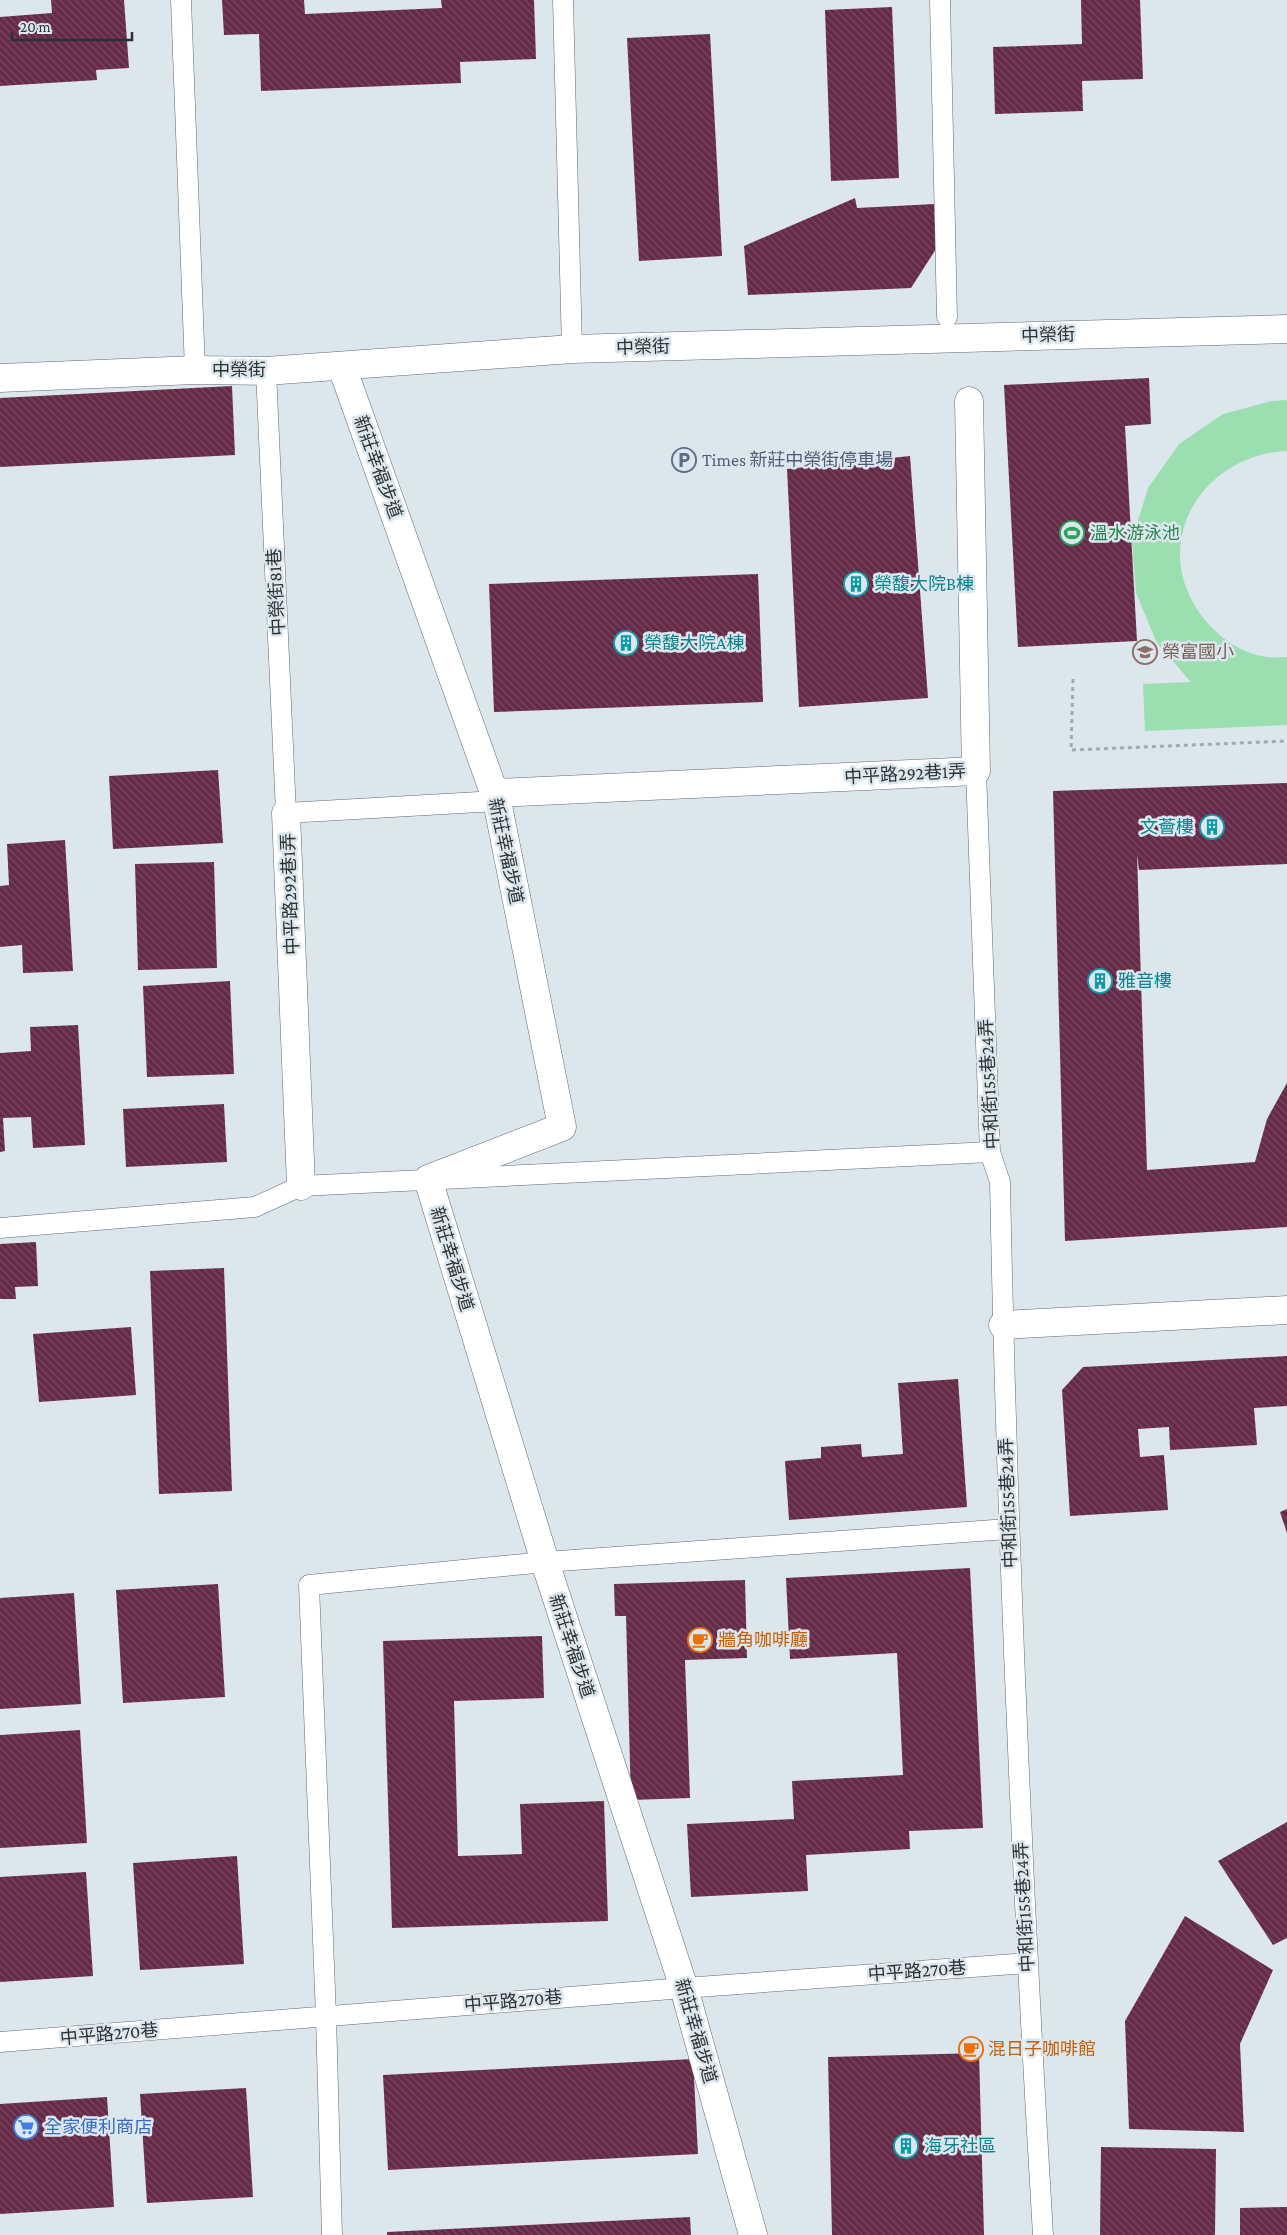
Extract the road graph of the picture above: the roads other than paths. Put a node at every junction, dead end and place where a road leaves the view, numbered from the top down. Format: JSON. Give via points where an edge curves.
{"nodes":[{"id":1,"x":181,"y":0,"type":"edge"},
{"id":2,"x":563,"y":0,"type":"edge"},
{"id":3,"x":940,"y":0,"type":"edge"},
{"id":4,"x":947,"y":317,"type":"dead end"},
{"id":5,"x":1287,"y":329,"type":"edge"},
{"id":6,"x":572,"y":349,"type":"junction"},
{"id":7,"x":342,"y":367,"type":"junction"},
{"id":8,"x":195,"y":370,"type":"junction"},
{"id":9,"x":266,"y":371,"type":"junction"},
{"id":10,"x":0,"y":378,"type":"edge"},
{"id":11,"x":969,"y":401,"type":"dead end"},
{"id":12,"x":976,"y":771,"type":"junction"},
{"id":13,"x":496,"y":797,"type":"junction"},
{"id":14,"x":286,"y":813,"type":"junction"},
{"id":15,"x":990,"y":1152,"type":"junction"},
{"id":16,"x":428,"y":1179,"type":"junction"},
{"id":17,"x":301,"y":1186,"type":"junction"},
{"id":18,"x":0,"y":1228,"type":"edge"},
{"id":19,"x":1287,"y":1310,"type":"edge"},
{"id":20,"x":1003,"y":1325,"type":"junction"},
{"id":21,"x":1008,"y":1529,"type":"junction"},
{"id":22,"x":545,"y":1562,"type":"junction"},
{"id":23,"x":1026,"y":1963,"type":"junction"},
{"id":24,"x":684,"y":1988,"type":"junction"},
{"id":25,"x":326,"y":2016,"type":"junction"},
{"id":26,"x":0,"y":2042,"type":"edge"},
{"id":27,"x":332,"y":2235,"type":"edge"},
{"id":28,"x":753,"y":2235,"type":"edge"},
{"id":29,"x":1043,"y":2235,"type":"edge"}],
"edges":[{"from":1,"to":8,"type":"lane"},
{"from":2,"to":6,"type":"lane"},
{"from":3,"to":4,"type":"lane"},
{"from":5,"to":6,"type":"street","name":"中榮街"},
{"from":6,"to":7,"type":"street","name":"中榮街"},
{"from":7,"to":9,"type":"street","name":"中榮街"},
{"from":7,"to":13,"type":"street","name":"新莊幸福步道"},
{"from":8,"to":9,"type":"street","name":"中榮街"},
{"from":8,"to":10,"type":"street","name":"中榮街"},
{"from":9,"to":14,"type":"lane","name":"中榮街81巷"},
{"from":11,"to":12,"type":"street","name":"中平路292巷1弄"},
{"from":12,"to":13,"type":"street","name":"中平路292巷1弄"},
{"from":12,"to":15,"type":"lane","name":"中和街155巷24弄"},
{"from":13,"to":14,"type":"lane","name":"中平路292巷1弄"},
{"from":13,"to":16,"type":"street","name":"新莊幸福步道","via":[[562,1127]]},
{"from":14,"to":17,"type":"street","name":"中平路292巷1弄"},
{"from":15,"to":16,"type":"lane"},
{"from":15,"to":20,"type":"lane","name":"中和街155巷24弄","via":[[1000,1182]]},
{"from":16,"to":17,"type":"lane"},
{"from":16,"to":22,"type":"street","name":"新莊幸福步道"},
{"from":17,"to":18,"type":"lane","via":[[255,1207]]},
{"from":19,"to":20,"type":"street"},
{"from":20,"to":21,"type":"lane","name":"中和街155巷24弄"},
{"from":21,"to":22,"type":"lane"},
{"from":21,"to":23,"type":"lane","name":"中和街155巷24弄"},
{"from":22,"to":24,"type":"street","name":"新莊幸福步道"},
{"from":22,"to":25,"type":"lane","via":[[309,1585]]},
{"from":23,"to":24,"type":"lane","name":"中平路270巷"},
{"from":23,"to":29,"type":"lane","name":"中和街155巷24弄"},
{"from":24,"to":25,"type":"lane","name":"中平路270巷"},
{"from":24,"to":28,"type":"street","name":"新莊幸福步道"},
{"from":25,"to":26,"type":"lane","name":"中平路270巷"},
{"from":25,"to":27,"type":"lane"}]}
